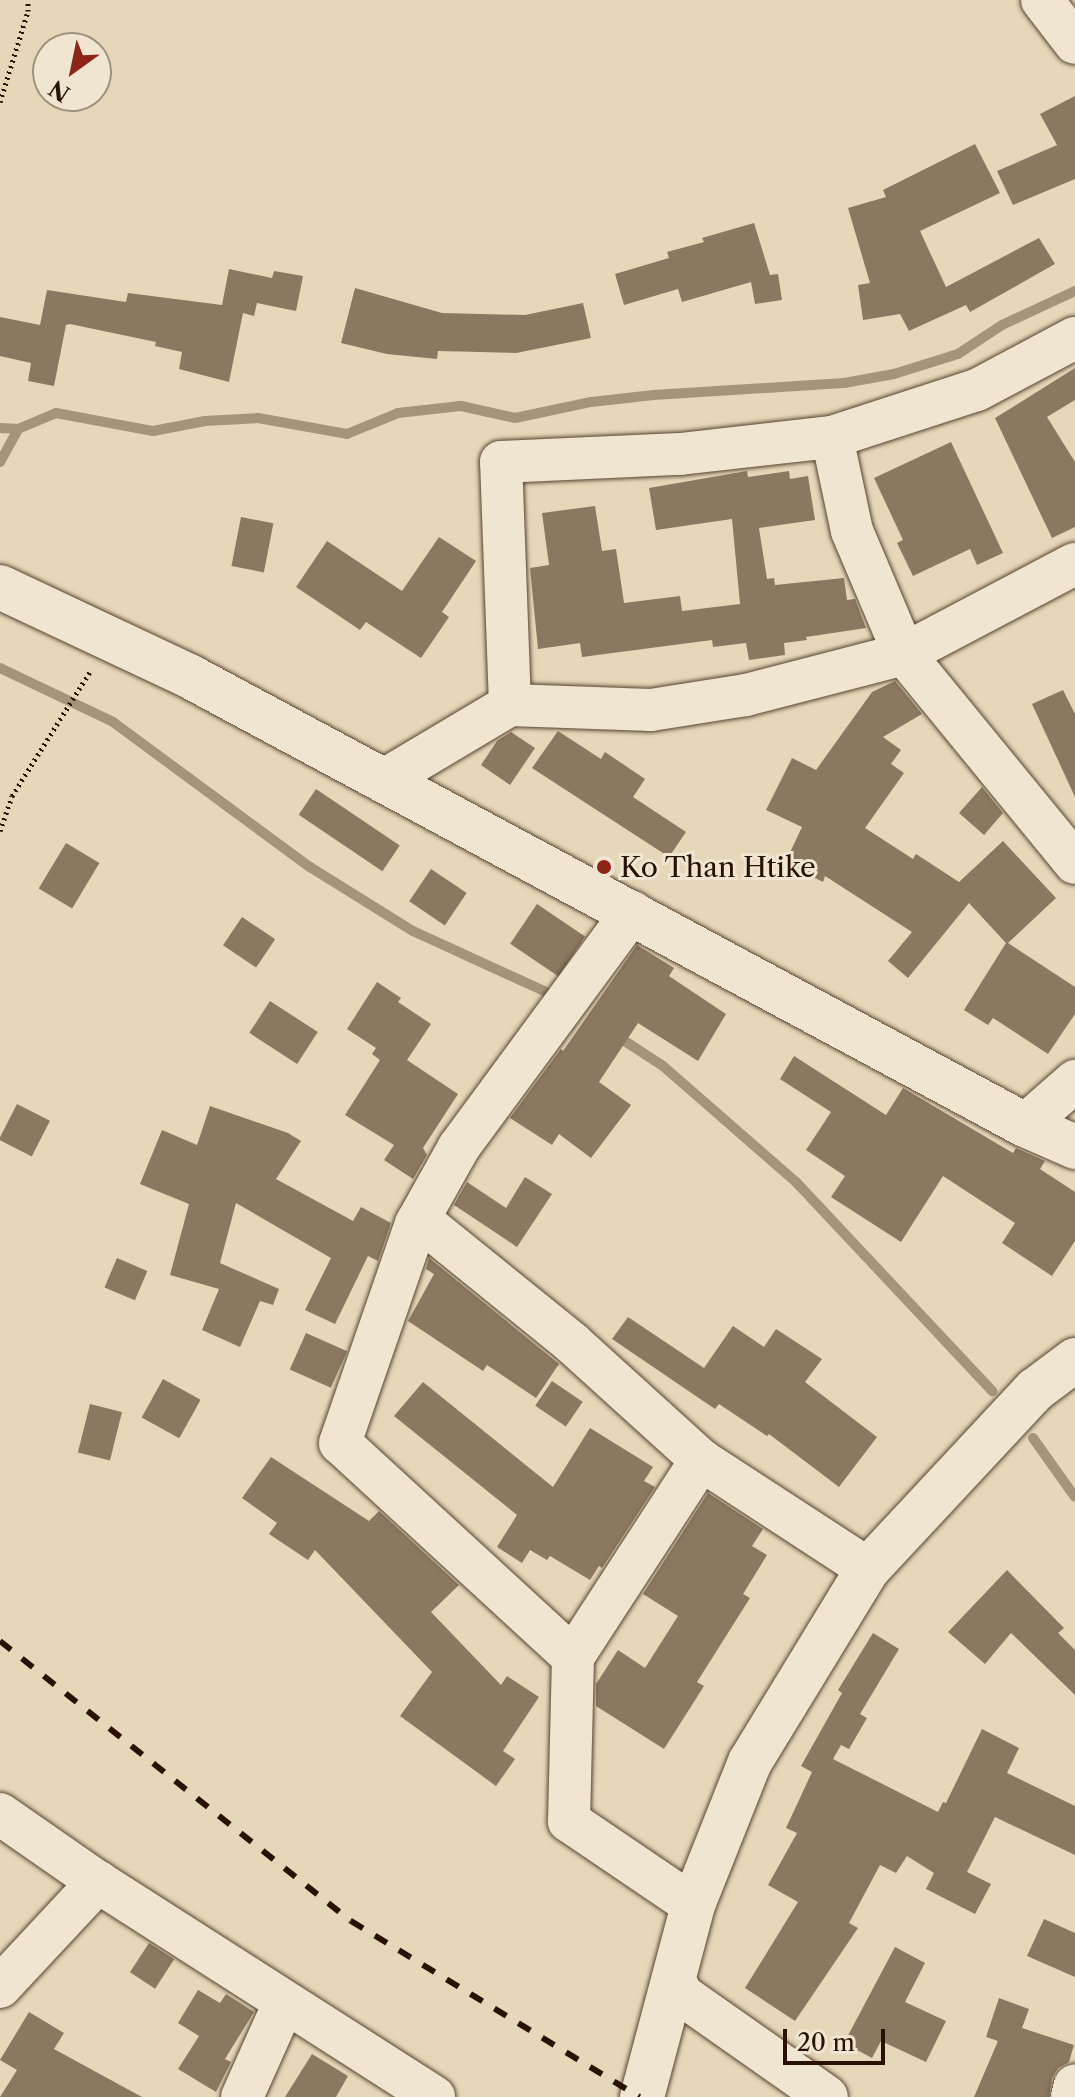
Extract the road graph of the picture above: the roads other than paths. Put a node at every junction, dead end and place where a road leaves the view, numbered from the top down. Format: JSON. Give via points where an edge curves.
{"nodes":[{"id":1,"x":1042,"y":0,"type":"edge"},
{"id":2,"x":1075,"y":43,"type":"edge"},
{"id":3,"x":1075,"y":338,"type":"edge"},
{"id":4,"x":832,"y":437,"type":"junction"},
{"id":5,"x":1075,"y":564,"type":"edge"},
{"id":6,"x":0,"y":587,"type":"edge"},
{"id":7,"x":904,"y":654,"type":"junction"},
{"id":8,"x":510,"y":705,"type":"junction"},
{"id":9,"x":384,"y":780,"type":"junction"},
{"id":10,"x":1075,"y":863,"type":"edge"},
{"id":11,"x":632,"y":912,"type":"junction"},
{"id":12,"x":1075,"y":1081,"type":"edge"},
{"id":13,"x":1025,"y":1125,"type":"junction"},
{"id":14,"x":1075,"y":1147,"type":"edge"},
{"id":15,"x":419,"y":1219,"type":"junction"},
{"id":16,"x":1075,"y":1360,"type":"edge"},
{"id":17,"x":701,"y":1460,"type":"junction"},
{"id":18,"x":868,"y":1569,"type":"junction"},
{"id":19,"x":573,"y":1657,"type":"junction"},
{"id":20,"x":0,"y":1814,"type":"edge"},
{"id":21,"x":98,"y":1882,"type":"junction"},
{"id":22,"x":693,"y":1905,"type":"junction"},
{"id":23,"x":674,"y":1979,"type":"junction"},
{"id":24,"x":0,"y":1987,"type":"edge"},
{"id":25,"x":284,"y":2003,"type":"junction"},
{"id":26,"x":374,"y":2081,"type":"edge"},
{"id":27,"x":1075,"y":2085,"type":"edge"},
{"id":28,"x":242,"y":2097,"type":"edge"},
{"id":29,"x":434,"y":2097,"type":"edge"},
{"id":30,"x":642,"y":2097,"type":"edge"},
{"id":31,"x":827,"y":2097,"type":"edge"},
{"id":32,"x":1072,"y":2097,"type":"edge"}],
"edges":[{"from":1,"to":2,"type":"street"},
{"from":3,"to":4,"type":"street","via":[[977,390]]},
{"from":4,"to":7,"type":"street","via":[[852,531]]},
{"from":4,"to":8,"type":"street","via":[[680,454],[501,462]]},
{"from":5,"to":7,"type":"street"},
{"from":6,"to":9,"type":"street","via":[[189,676]]},
{"from":7,"to":8,"type":"street","via":[[746,695],[651,710]]},
{"from":7,"to":10,"type":"street"},
{"from":8,"to":9,"type":"street"},
{"from":9,"to":11,"type":"street"},
{"from":11,"to":13,"type":"street"},
{"from":11,"to":15,"type":"street","via":[[459,1147]]},
{"from":12,"to":13,"type":"street"},
{"from":13,"to":14,"type":"street"},
{"from":15,"to":17,"type":"street","via":[[572,1343]]},
{"from":15,"to":19,"type":"street","via":[[340,1443]]},
{"from":16,"to":18,"type":"street","via":[[1035,1390]]},
{"from":17,"to":18,"type":"street"},
{"from":17,"to":19,"type":"street"},
{"from":18,"to":22,"type":"street","via":[[750,1762]]},
{"from":19,"to":22,"type":"street","via":[[569,1821]]},
{"from":20,"to":21,"type":"street"},
{"from":21,"to":24,"type":"street"},
{"from":21,"to":25,"type":"street"},
{"from":22,"to":23,"type":"street"},
{"from":23,"to":30,"type":"street"},
{"from":23,"to":31,"type":"street","via":[[682,1995]]},
{"from":25,"to":26,"type":"street"},
{"from":25,"to":28,"type":"street"},
{"from":26,"to":29,"type":"street"},
{"from":27,"to":32,"type":"street"}]}
